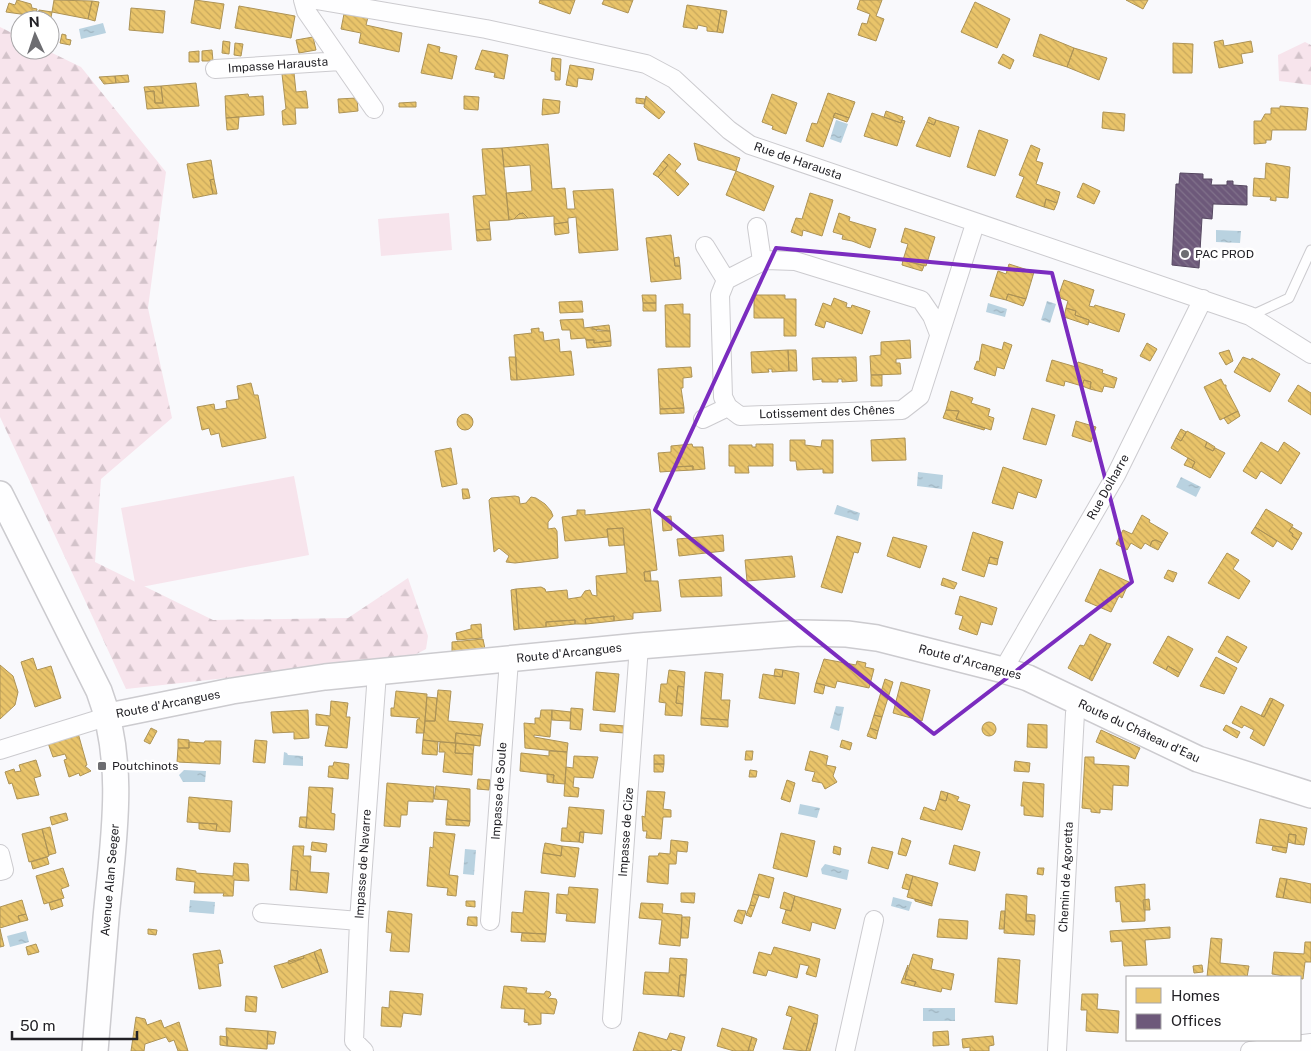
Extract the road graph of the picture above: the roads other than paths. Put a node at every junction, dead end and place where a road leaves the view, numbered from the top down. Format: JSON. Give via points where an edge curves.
{"nodes":[{"id":1,"x":302,"y":0,"type":"edge"},
{"id":2,"x":316,"y":0,"type":"edge"},
{"id":3,"x":340,"y":61,"type":"junction"},
{"id":4,"x":215,"y":69,"type":"dead end"},
{"id":5,"x":374,"y":109,"type":"dead end"},
{"id":6,"x":975,"y":224,"type":"junction"},
{"id":7,"x":757,"y":227,"type":"dead end"},
{"id":8,"x":705,"y":246,"type":"dead end"},
{"id":9,"x":1311,"y":250,"type":"edge"},
{"id":10,"x":762,"y":261,"type":"junction"},
{"id":11,"x":726,"y":280,"type":"junction"},
{"id":12,"x":952,"y":295,"type":"junction"},
{"id":13,"x":1203,"y":299,"type":"junction"},
{"id":14,"x":921,"y":300,"type":"junction"},
{"id":15,"x":1250,"y":316,"type":"junction"},
{"id":16,"x":939,"y":334,"type":"junction"},
{"id":17,"x":1311,"y":354,"type":"edge"},
{"id":18,"x":728,"y":407,"type":"junction"},
{"id":19,"x":702,"y":419,"type":"dead end"},
{"id":20,"x":0,"y":494,"type":"edge"},
{"id":21,"x":639,"y":646,"type":"junction"},
{"id":22,"x":508,"y":660,"type":"junction"},
{"id":23,"x":1004,"y":670,"type":"junction"},
{"id":24,"x":377,"y":673,"type":"junction"},
{"id":25,"x":1028,"y":678,"type":"joint"},
{"id":26,"x":1080,"y":703,"type":"junction"},
{"id":27,"x":109,"y":716,"type":"junction"},
{"id":28,"x":0,"y":750,"type":"edge"},
{"id":29,"x":1311,"y":795,"type":"edge"},
{"id":30,"x":0,"y":854,"type":"edge"},
{"id":31,"x":0,"y":871,"type":"edge"},
{"id":32,"x":262,"y":913,"type":"dead end"},
{"id":33,"x":874,"y":920,"type":"dead end"},
{"id":34,"x":359,"y":921,"type":"junction"},
{"id":35,"x":490,"y":922,"type":"dead end"},
{"id":36,"x":612,"y":1019,"type":"dead end"},
{"id":37,"x":1311,"y":1043,"type":"edge"},
{"id":38,"x":96,"y":1051,"type":"edge"},
{"id":39,"x":364,"y":1051,"type":"edge"},
{"id":40,"x":845,"y":1051,"type":"edge"},
{"id":41,"x":1057,"y":1051,"type":"edge"},
{"id":42,"x":1250,"y":1051,"type":"edge"}],
"edges":[{"from":1,"to":3,"type":"street","name":"Impasse Harausta"},
{"from":2,"to":6,"type":"street","name":"Rue de Harausta","via":[[486,29],[646,64],[674,79],[750,145]]},
{"from":3,"to":4,"type":"street","name":"Impasse Harausta"},
{"from":3,"to":5,"type":"street","name":"Impasse Harausta"},
{"from":6,"to":12,"type":"street","name":"Lotissement des Chênes"},
{"from":6,"to":13,"type":"street","name":"Rue de Harausta"},
{"from":7,"to":10,"type":"street"},
{"from":8,"to":11,"type":"street"},
{"from":9,"to":15,"type":"lane","via":[[1289,298]]},
{"from":10,"to":11,"type":"street"},
{"from":10,"to":14,"type":"street","via":[[795,261]]},
{"from":11,"to":18,"type":"street","via":[[720,295],[723,397]]},
{"from":12,"to":14,"type":"street"},
{"from":12,"to":16,"type":"street","name":"Lotissement des Chênes"},
{"from":13,"to":15,"type":"street","name":"Rue de Harausta"},
{"from":13,"to":23,"type":"street","name":"Rue Dolharre","via":[[1116,475]]},
{"from":14,"to":16,"type":"street"},
{"from":15,"to":17,"type":"street","name":"Rue de Harausta"},
{"from":16,"to":18,"type":"street","name":"Lotissement des Chênes","via":[[920,396],[902,410],[740,416]]},
{"from":18,"to":19,"type":"street"},
{"from":20,"to":27,"type":"street","name":"Avenue Alan Seeger","via":[[100,691]]},
{"from":21,"to":22,"type":"street","name":"Route d'Arcangues"},
{"from":21,"to":23,"type":"street","name":"Route d'Arcangues","via":[[800,633],[847,634],[877,638]]},
{"from":21,"to":36,"type":"street","name":"Impasse de Cize"},
{"from":22,"to":24,"type":"street","name":"Route d'Arcangues"},
{"from":22,"to":35,"type":"street","name":"Impasse de Soule"},
{"from":23,"to":25,"type":"street","name":"Route d'Arcangues"},
{"from":24,"to":27,"type":"street","name":"Route d'Arcangues","via":[[232,691]]},
{"from":24,"to":34,"type":"street","name":"Impasse de Navarre"},
{"from":25,"to":26,"type":"street","name":"Route du Château d'Eau"},
{"from":26,"to":29,"type":"street","name":"Route du Château d'Eau","via":[[1198,759]]},
{"from":26,"to":41,"type":"street","name":"Chemin de Agoretta","via":[[1075,713]]},
{"from":27,"to":28,"type":"street"},
{"from":27,"to":38,"type":"street","name":"Avenue Alan Seeger","via":[[116,836]]},
{"from":30,"to":31,"type":"street","via":[[4,870]]},
{"from":32,"to":34,"type":"street"},
{"from":33,"to":40,"type":"street"},
{"from":34,"to":39,"type":"street","name":"Impasse de Navarre","via":[[354,1040]]},
{"from":37,"to":42,"type":"street"}]}
